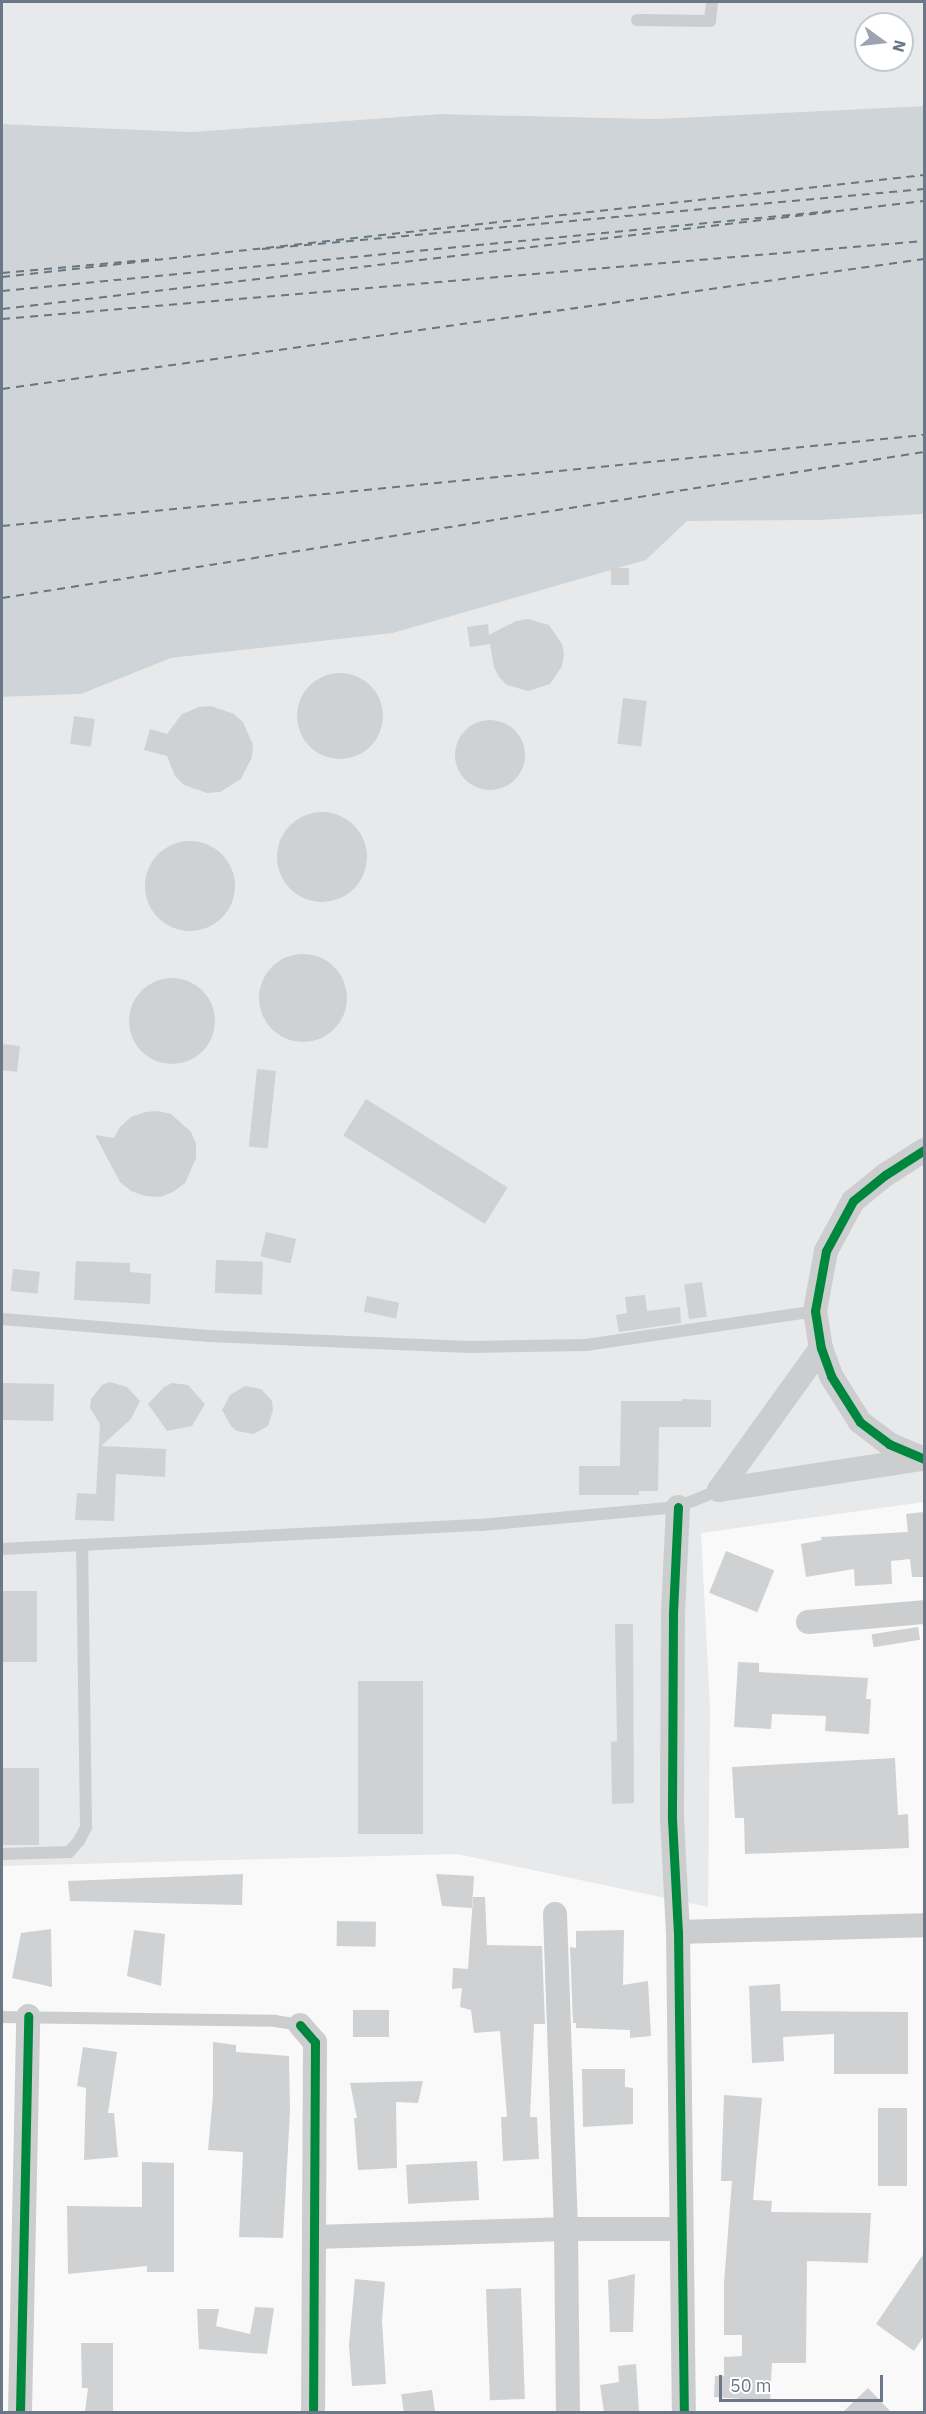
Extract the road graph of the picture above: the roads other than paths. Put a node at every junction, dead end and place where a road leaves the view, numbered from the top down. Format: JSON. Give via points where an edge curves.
{"nodes":[{"id":1,"x":712,"y":2,"type":"edge"},
{"id":2,"x":637,"y":20,"type":"dead end"},
{"id":3,"x":924,"y":1150,"type":"edge"},
{"id":4,"x":815,"y":1311,"type":"junction"},
{"id":5,"x":2,"y":1319,"type":"edge"},
{"id":6,"x":821,"y":1348,"type":"junction"},
{"id":7,"x":923,"y":1459,"type":"edge"},
{"id":8,"x":719,"y":1490,"type":"junction"},
{"id":9,"x":678,"y":1507,"type":"junction"},
{"id":10,"x":82,"y":1546,"type":"junction"},
{"id":11,"x":2,"y":1549,"type":"edge"},
{"id":12,"x":924,"y":1612,"type":"edge"},
{"id":13,"x":808,"y":1622,"type":"dead end"},
{"id":14,"x":2,"y":1854,"type":"edge"},
{"id":15,"x":555,"y":1914,"type":"dead end"},
{"id":16,"x":924,"y":1925,"type":"edge"},
{"id":17,"x":678,"y":1932,"type":"junction"},
{"id":18,"x":28,"y":2016,"type":"junction"},
{"id":19,"x":2,"y":2017,"type":"edge"},
{"id":20,"x":300,"y":2025,"type":"joint"},
{"id":21,"x":566,"y":2229,"type":"junction"},
{"id":22,"x":681,"y":2229,"type":"junction"},
{"id":23,"x":315,"y":2237,"type":"junction"},
{"id":24,"x":20,"y":2412,"type":"edge"},
{"id":25,"x":313,"y":2412,"type":"edge"},
{"id":26,"x":568,"y":2412,"type":"edge"},
{"id":27,"x":684,"y":2412,"type":"edge"}],
"edges":[{"from":1,"to":2,"type":"lane","via":[[710,21]]},
{"from":3,"to":4,"type":"street","via":[[853,1201],[826,1251]]},
{"from":4,"to":5,"type":"lane","via":[[586,1344],[470,1347],[208,1336]]},
{"from":4,"to":6,"type":"street"},
{"from":6,"to":7,"type":"street","via":[[831,1376],[860,1422],[889,1444]]},
{"from":6,"to":8,"type":"street"},
{"from":7,"to":8,"type":"street"},
{"from":8,"to":9,"type":"lane"},
{"from":9,"to":10,"type":"lane","via":[[480,1525]]},
{"from":9,"to":17,"type":"street","via":[[672,1807]]},
{"from":10,"to":11,"type":"lane"},
{"from":10,"to":14,"type":"lane","via":[[86,1827],[69,1852]]},
{"from":12,"to":13,"type":"street"},
{"from":15,"to":21,"type":"street"},
{"from":16,"to":17,"type":"street"},
{"from":17,"to":22,"type":"street"},
{"from":18,"to":19,"type":"lane"},
{"from":18,"to":20,"type":"lane","via":[[275,2021]]},
{"from":18,"to":24,"type":"street"},
{"from":20,"to":23,"type":"street","via":[[315,2042]]},
{"from":21,"to":22,"type":"street"},
{"from":21,"to":23,"type":"street"},
{"from":21,"to":26,"type":"street"},
{"from":22,"to":27,"type":"street"},
{"from":23,"to":25,"type":"street"}]}
